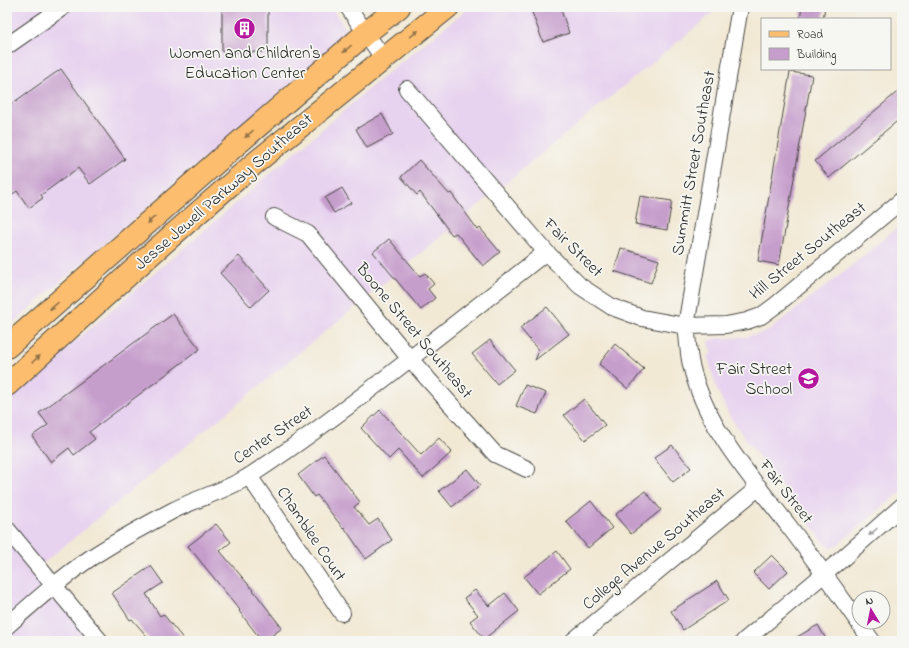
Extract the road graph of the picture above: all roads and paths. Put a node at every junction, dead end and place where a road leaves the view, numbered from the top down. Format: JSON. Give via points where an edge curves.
{"nodes":[{"id":1,"x":63,"y":7,"type":"edge"},
{"id":2,"x":348,"y":7,"type":"edge"},
{"id":3,"x":399,"y":7,"type":"edge"},
{"id":4,"x":448,"y":7,"type":"edge"},
{"id":5,"x":740,"y":7,"type":"edge"},
{"id":6,"x":366,"y":34,"type":"junction"},
{"id":7,"x":7,"y":46,"type":"edge"},
{"id":8,"x":384,"y":58,"type":"junction"},
{"id":9,"x":408,"y":89,"type":"dead end"},
{"id":10,"x":902,"y":200,"type":"edge"},
{"id":11,"x":274,"y":217,"type":"dead end"},
{"id":12,"x":546,"y":252,"type":"junction"},
{"id":13,"x":686,"y":326,"type":"junction"},
{"id":14,"x":7,"y":347,"type":"edge"},
{"id":15,"x":410,"y":359,"type":"junction"},
{"id":16,"x":7,"y":385,"type":"edge"},
{"id":17,"x":527,"y":469,"type":"dead end"},
{"id":18,"x":249,"y":476,"type":"junction"},
{"id":19,"x":759,"y":487,"type":"junction"},
{"id":20,"x":902,"y":506,"type":"edge"},
{"id":21,"x":7,"y":529,"type":"edge"},
{"id":22,"x":825,"y":574,"type":"junction"},
{"id":23,"x":54,"y":585,"type":"junction"},
{"id":24,"x":342,"y":614,"type":"dead end"},
{"id":25,"x":7,"y":626,"type":"edge"},
{"id":26,"x":100,"y":641,"type":"edge"},
{"id":27,"x":573,"y":641,"type":"edge"},
{"id":28,"x":744,"y":641,"type":"edge"},
{"id":29,"x":872,"y":641,"type":"edge"}],
"edges":[{"from":1,"to":7,"type":"street"},
{"from":2,"to":6,"type":"street"},
{"from":3,"to":6,"type":"main road","name":"Jesse Jewell Parkway Southeast"},
{"from":8,"to":4,"type":"main road","name":"Jesse Jewell Parkway Southeast","one_way":true},
{"from":5,"to":13,"type":"street","name":"Summitt Street Southeast"},
{"from":6,"to":8,"type":"street"},
{"from":6,"to":14,"type":"main road","name":"Jesse Jewell Parkway Southeast","one_way":true},
{"from":16,"to":8,"type":"main road","name":"Jesse Jewell Parkway Southeast","one_way":true,"via":[[249,168]]},
{"from":9,"to":12,"type":"street","name":"Fair Street"},
{"from":10,"to":13,"type":"street","name":"Hill Street Southeast","via":[[761,316],[726,325]]},
{"from":11,"to":15,"type":"street","name":"Boone Street Southeast","via":[[308,234]]},
{"from":12,"to":13,"type":"street","name":"Fair Street","via":[[580,286],[612,307],[642,318]]},
{"from":12,"to":15,"type":"street","name":"Center Street"},
{"from":13,"to":19,"type":"street","name":"Fair Street","via":[[691,365],[703,400],[738,461]]},
{"from":15,"to":17,"type":"street","name":"Boone Street Southeast","via":[[495,454]]},
{"from":15,"to":18,"type":"street","name":"Center Street","via":[[364,395]]},
{"from":18,"to":23,"type":"street","name":"Center Street","via":[[121,538]]},
{"from":18,"to":24,"type":"street","name":"Chamblee Court"},
{"from":19,"to":22,"type":"street","name":"Fair Street"},
{"from":19,"to":27,"type":"street","name":"College Avenue Southeast"},
{"from":20,"to":22,"type":"street","one_way":true},
{"from":21,"to":23,"type":"street"},
{"from":22,"to":28,"type":"street"},
{"from":22,"to":29,"type":"street","name":"Fair Street"},
{"from":23,"to":25,"type":"street","name":"Center Street"},
{"from":23,"to":26,"type":"street"}]}
